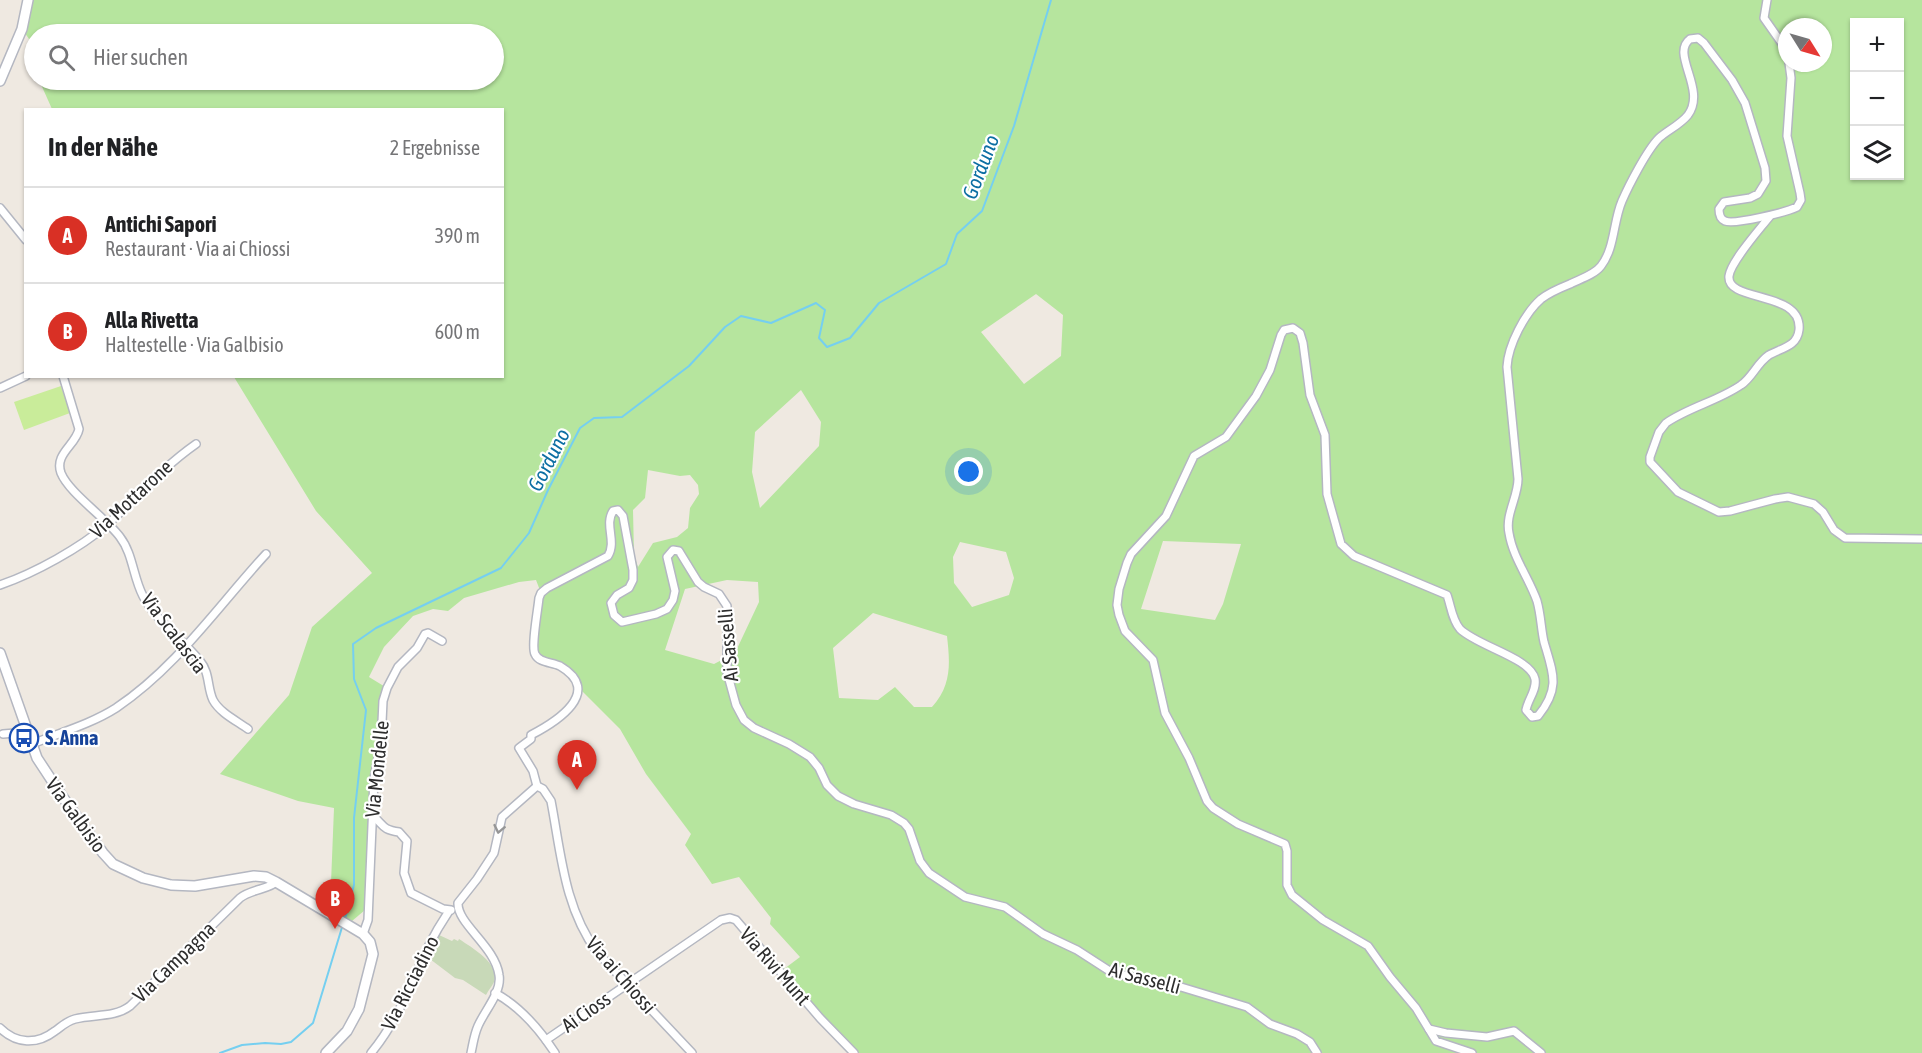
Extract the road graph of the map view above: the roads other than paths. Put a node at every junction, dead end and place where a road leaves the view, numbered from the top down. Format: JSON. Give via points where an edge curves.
{"nodes":[{"id":1,"x":28,"y":0,"type":"edge"},
{"id":2,"x":1767,"y":0,"type":"edge"},
{"id":3,"x":1778,"y":38,"type":"edge"},
{"id":4,"x":1791,"y":72,"type":"edge"},
{"id":5,"x":0,"y":81,"type":"edge"},
{"id":6,"x":0,"y":208,"type":"edge"},
{"id":7,"x":1770,"y":216,"type":"junction"},
{"id":8,"x":24,"y":238,"type":"edge"},
{"id":9,"x":24,"y":377,"type":"edge"},
{"id":10,"x":64,"y":378,"type":"edge"},
{"id":11,"x":0,"y":388,"type":"edge"},
{"id":12,"x":196,"y":444,"type":"dead end"},
{"id":13,"x":108,"y":524,"type":"junction"},
{"id":14,"x":1922,"y":539,"type":"edge"},
{"id":15,"x":266,"y":554,"type":"dead end"},
{"id":16,"x":0,"y":585,"type":"edge"},
{"id":17,"x":442,"y":641,"type":"dead end"},
{"id":18,"x":187,"y":647,"type":"junction"},
{"id":19,"x":0,"y":653,"type":"edge"},
{"id":20,"x":575,"y":702,"type":"joint"},
{"id":21,"x":248,"y":729,"type":"dead end"},
{"id":22,"x":28,"y":732,"type":"junction"},
{"id":23,"x":3,"y":734,"type":"dead end"},
{"id":24,"x":32,"y":744,"type":"junction"},
{"id":25,"x":537,"y":786,"type":"junction"},
{"id":26,"x":372,"y":815,"type":"junction"},
{"id":27,"x":276,"y":882,"type":"junction"},
{"id":28,"x":457,"y":907,"type":"junction"},
{"id":29,"x":449,"y":911,"type":"junction"},
{"id":30,"x":361,"y":934,"type":"junction"},
{"id":31,"x":627,"y":984,"type":"junction"},
{"id":32,"x":495,"y":993,"type":"junction"},
{"id":33,"x":0,"y":1028,"type":"edge"},
{"id":34,"x":1429,"y":1029,"type":"junction"},
{"id":35,"x":546,"y":1040,"type":"junction"},
{"id":36,"x":326,"y":1053,"type":"edge"},
{"id":37,"x":371,"y":1053,"type":"edge"},
{"id":38,"x":471,"y":1053,"type":"edge"},
{"id":39,"x":555,"y":1053,"type":"edge"},
{"id":40,"x":692,"y":1053,"type":"edge"},
{"id":41,"x":854,"y":1053,"type":"edge"},
{"id":42,"x":1317,"y":1053,"type":"edge"},
{"id":43,"x":1472,"y":1053,"type":"edge"},
{"id":44,"x":1541,"y":1053,"type":"edge"}],
"edges":[{"from":1,"to":5,"type":"street","via":[[22,29]]},
{"from":2,"to":3,"type":"street","via":[[1764,18]]},
{"from":4,"to":7,"type":"street","via":[[1787,136],[1801,200],[1797,207]]},
{"from":6,"to":8,"type":"street"},
{"from":7,"to":14,"type":"street","via":[[1739,256],[1729,280],[1738,291],[1776,301],[1792,312],[1799,329],[1795,340],[1766,357],[1743,384],[1666,423],[1659,432],[1650,462],[1678,492],[1719,512],[1788,497],[1814,504],[1845,538]]},
{"from":7,"to":34,"type":"street","via":[[1731,222],[1720,216],[1724,202],[1758,194],[1766,181],[1765,168],[1745,103],[1732,80],[1704,43],[1698,38],[1690,39],[1682,51],[1693,87],[1693,106],[1654,144],[1628,189],[1606,259],[1596,271],[1549,293],[1537,303],[1508,356],[1518,479],[1509,532],[1514,555],[1538,603],[1554,679],[1538,716],[1532,717],[1526,710],[1535,685],[1531,669],[1461,629],[1454,620],[1447,595],[1354,556],[1341,544],[1327,494],[1325,435],[1310,394],[1303,343],[1300,333],[1293,328],[1284,330],[1270,370],[1227,437],[1194,456],[1166,516],[1126,563],[1119,589],[1119,615],[1125,631],[1153,660],[1166,713],[1207,801],[1238,824],[1285,844],[1287,885],[1292,895],[1323,920],[1368,945]]},
{"from":9,"to":11,"type":"street"},
{"from":10,"to":13,"type":"street","name":"Via Scalascia","via":[[79,429],[61,457],[60,470]]},
{"from":12,"to":13,"type":"street","name":"Via Mottarone","via":[[180,454]]},
{"from":13,"to":16,"type":"street","name":"Via Mottarone","via":[[78,546]]},
{"from":13,"to":18,"type":"street","name":"Via Scalascia","via":[[127,548],[145,600]]},
{"from":15,"to":18,"type":"street"},
{"from":17,"to":26,"type":"street","name":"Via Mondelle","via":[[425,634],[398,667],[387,688]]},
{"from":18,"to":21,"type":"street","name":"Via Scalascia","via":[[204,666],[215,702]]},
{"from":18,"to":24,"type":"street","via":[[105,714]]},
{"from":19,"to":22,"type":"street","name":"Via Galbisio"},
{"from":20,"to":25,"type":"street","name":"Via ai Chiossi","via":[[519,748]]},
{"from":20,"to":42,"type":"street","name":"Ai Sasselli","via":[[578,690],[570,674],[558,665],[538,659],[534,652],[539,598],[547,588],[608,556],[612,546],[609,518],[618,510],[623,516],[634,575],[630,588],[611,603],[618,620],[625,622],[667,609],[675,591],[667,557],[673,550],[679,551],[698,582],[719,594],[727,606],[727,672],[739,713],[748,724],[810,757],[826,785],[838,796],[904,823],[924,868],[937,879],[965,897],[1005,907],[1043,934],[1117,974],[1181,987],[1251,1009],[1270,1024],[1310,1042]]},
{"from":22,"to":23,"type":"street"},
{"from":22,"to":24,"type":"street","name":"Via Galbisio"},
{"from":24,"to":27,"type":"street","name":"Via Galbisio","via":[[40,763],[108,860],[123,870],[179,886],[254,876]]},
{"from":25,"to":28,"type":"street","one_way":true,"via":[[502,817],[494,853]]},
{"from":25,"to":31,"type":"street","name":"Via ai Chiossi","via":[[551,801],[568,891],[582,927],[597,951]]},
{"from":26,"to":29,"type":"street","via":[[384,828],[399,832],[407,841],[404,873],[411,893]]},
{"from":26,"to":30,"type":"street","name":"Via Mondelle","via":[[368,920]]},
{"from":27,"to":30,"type":"street","name":"Via Galbisio"},
{"from":27,"to":33,"type":"street","name":"Via Campagna","via":[[240,898],[120,1013],[72,1020],[36,1041],[16,1039]]},
{"from":28,"to":29,"type":"street"},
{"from":28,"to":32,"type":"street","via":[[489,950],[497,968]]},
{"from":29,"to":37,"type":"street","name":"Via Ricciadino","via":[[403,1003]]},
{"from":30,"to":36,"type":"street","via":[[370,942],[373,954],[359,1010],[347,1031]]},
{"from":31,"to":35,"type":"street","name":"Ai Cioss"},
{"from":31,"to":40,"type":"street","name":"Via ai Chiossi"},
{"from":31,"to":41,"type":"street","name":"Via Rivi Munt","via":[[721,920],[733,918]]},
{"from":32,"to":35,"type":"street","via":[[510,1002]]},
{"from":32,"to":38,"type":"street","via":[[474,1035]]},
{"from":34,"to":43,"type":"street","via":[[1436,1041]]},
{"from":34,"to":44,"type":"street","via":[[1487,1037],[1514,1031]]},
{"from":35,"to":39,"type":"street"}]}
